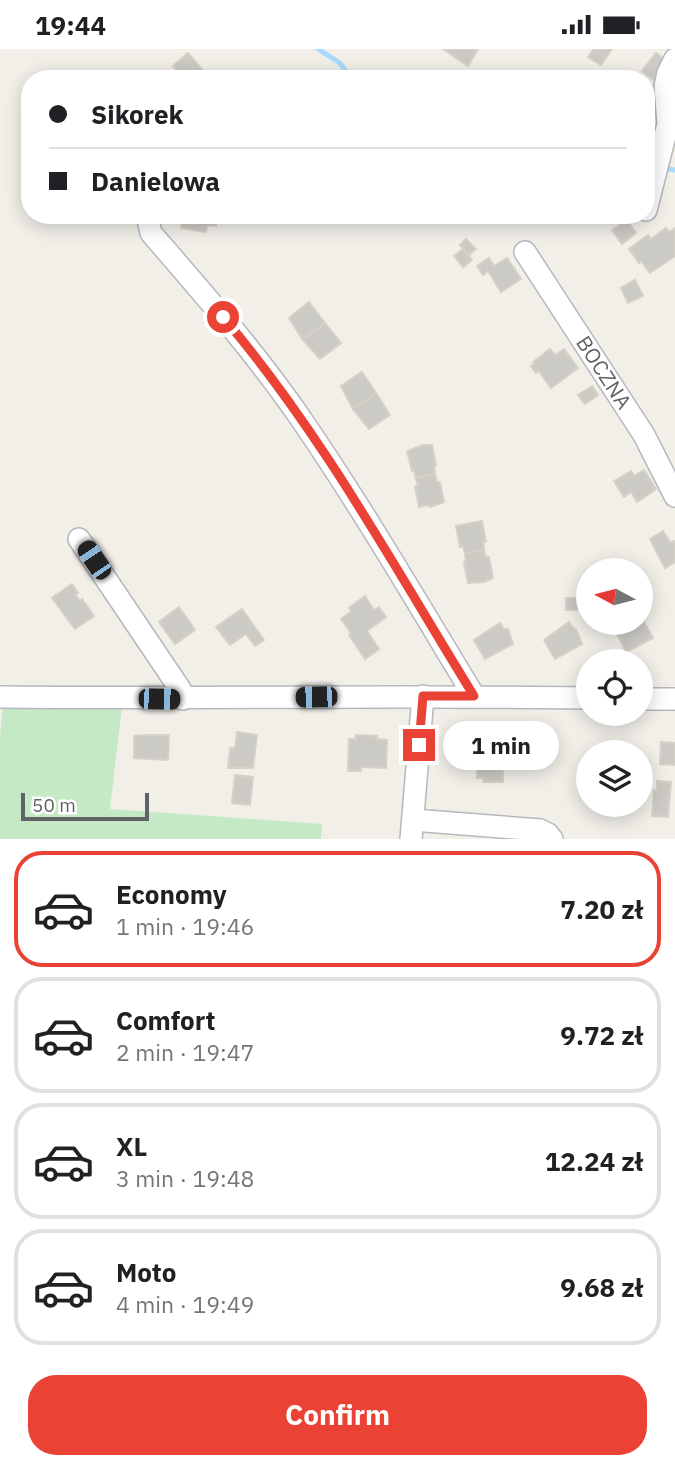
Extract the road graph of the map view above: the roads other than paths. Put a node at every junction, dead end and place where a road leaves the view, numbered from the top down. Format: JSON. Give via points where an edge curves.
{"nodes":[{"id":1,"x":675,"y":59,"type":"edge"},
{"id":2,"x":655,"y":169,"type":"edge"},
{"id":3,"x":149,"y":224,"type":"edge"},
{"id":4,"x":525,"y":252,"type":"dead end"},
{"id":5,"x":675,"y":496,"type":"edge"},
{"id":6,"x":79,"y":538,"type":"dead end"},
{"id":7,"x":423,"y":696,"type":"junction"},
{"id":8,"x":474,"y":696,"type":"junction"},
{"id":9,"x":0,"y":697,"type":"edge"},
{"id":10,"x":576,"y":698,"type":"edge"},
{"id":11,"x":183,"y":699,"type":"junction"},
{"id":12,"x":653,"y":699,"type":"edge"},
{"id":13,"x":675,"y":699,"type":"edge"},
{"id":14,"x":412,"y":829,"type":"edge"},
{"id":15,"x":552,"y":839,"type":"edge"}],
"edges":[{"from":1,"to":2,"type":"street","via":[[665,86],[668,124]]},
{"from":3,"to":8,"type":"street","via":[[151,233],[241,338],[298,415]]},
{"from":4,"to":5,"type":"street","name":"BOCZNA","via":[[644,435]]},
{"from":6,"to":11,"type":"street"},
{"from":7,"to":8,"type":"street"},
{"from":7,"to":11,"type":"street"},
{"from":7,"to":14,"type":"street"},
{"from":8,"to":10,"type":"street"},
{"from":9,"to":11,"type":"street"},
{"from":12,"to":13,"type":"street"},
{"from":14,"to":15,"type":"street","via":[[540,830]]}]}
